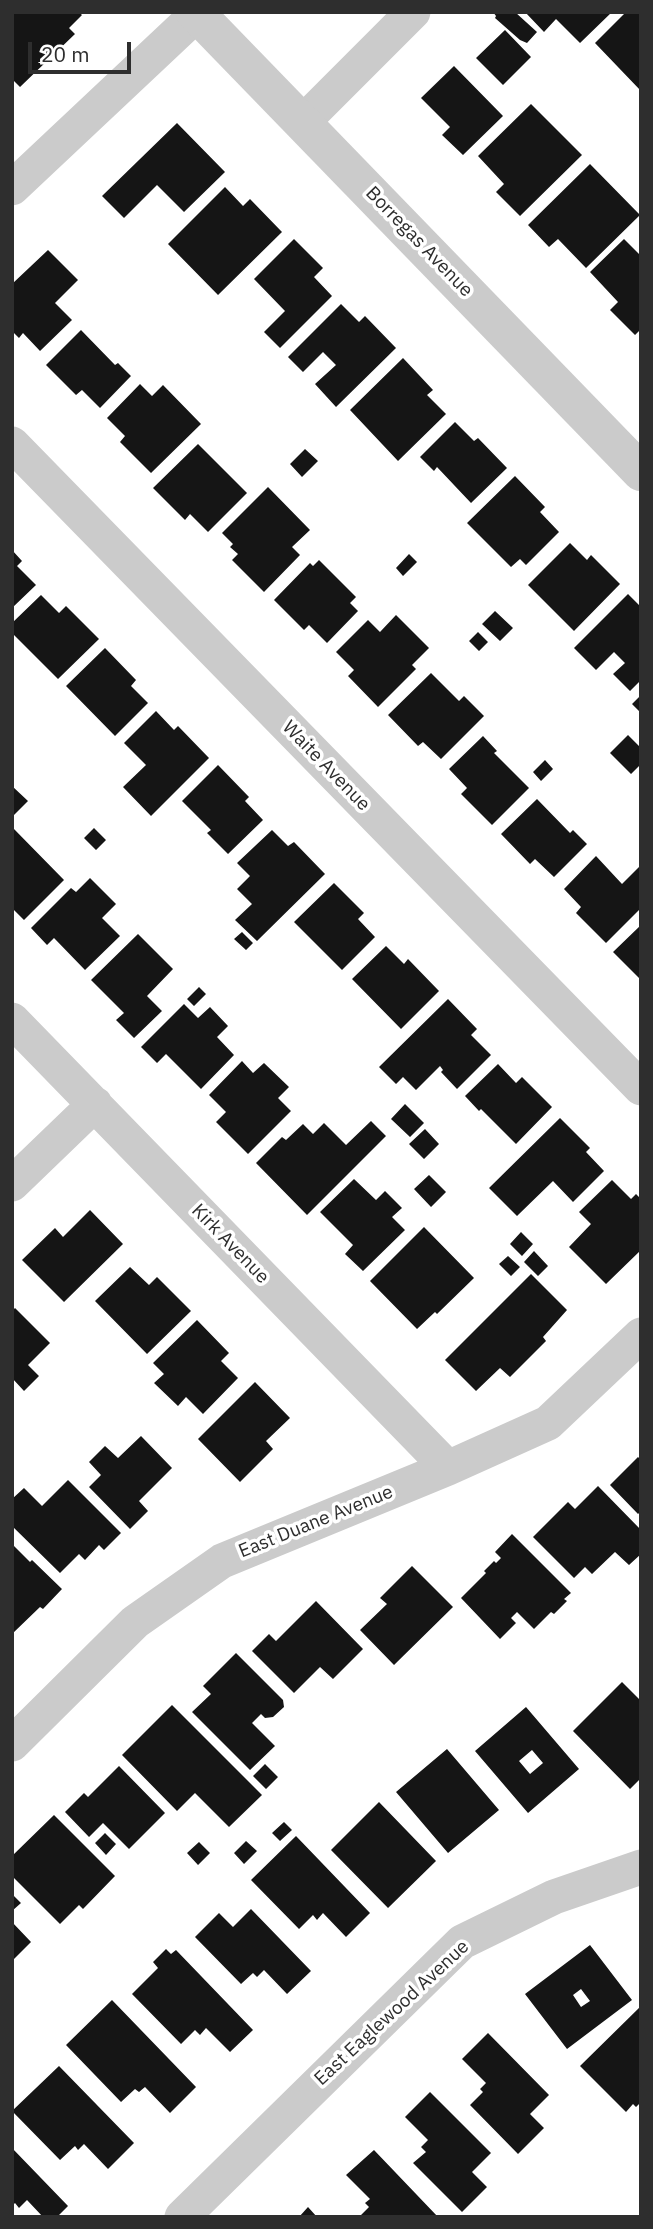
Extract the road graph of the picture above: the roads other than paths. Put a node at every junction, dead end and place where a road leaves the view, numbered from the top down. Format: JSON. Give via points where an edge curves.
{"nodes":[{"id":1,"x":413,"y":12,"type":"edge"},
{"id":2,"x":196,"y":13,"type":"edge"},
{"id":3,"x":303,"y":122,"type":"junction"},
{"id":4,"x":12,"y":188,"type":"edge"},
{"id":5,"x":12,"y":444,"type":"edge"},
{"id":6,"x":641,"y":472,"type":"edge"},
{"id":7,"x":12,"y":1020,"type":"edge"},
{"id":8,"x":641,"y":1088,"type":"edge"},
{"id":9,"x":95,"y":1104,"type":"junction"},
{"id":10,"x":12,"y":1184,"type":"edge"},
{"id":11,"x":641,"y":1335,"type":"edge"},
{"id":12,"x":448,"y":1468,"type":"junction"},
{"id":13,"x":12,"y":1744,"type":"edge"},
{"id":14,"x":641,"y":1867,"type":"edge"},
{"id":15,"x":182,"y":2217,"type":"edge"}],
"edges":[{"from":1,"to":3,"type":"street"},
{"from":2,"to":3,"type":"street","name":"Borregas Avenue"},
{"from":2,"to":4,"type":"street"},
{"from":3,"to":6,"type":"street","name":"Borregas Avenue"},
{"from":5,"to":8,"type":"street","name":"Waite Avenue"},
{"from":7,"to":9,"type":"street","name":"Kirk Avenue"},
{"from":9,"to":10,"type":"street"},
{"from":9,"to":12,"type":"street","name":"Kirk Avenue"},
{"from":11,"to":12,"type":"street","name":"East Duane Avenue","via":[[548,1423]]},
{"from":12,"to":13,"type":"street","name":"East Duane Avenue","via":[[222,1561],[135,1622]]},
{"from":14,"to":15,"type":"street","name":"East Eaglewood Avenue","via":[[554,1897],[462,1942]]}]}
